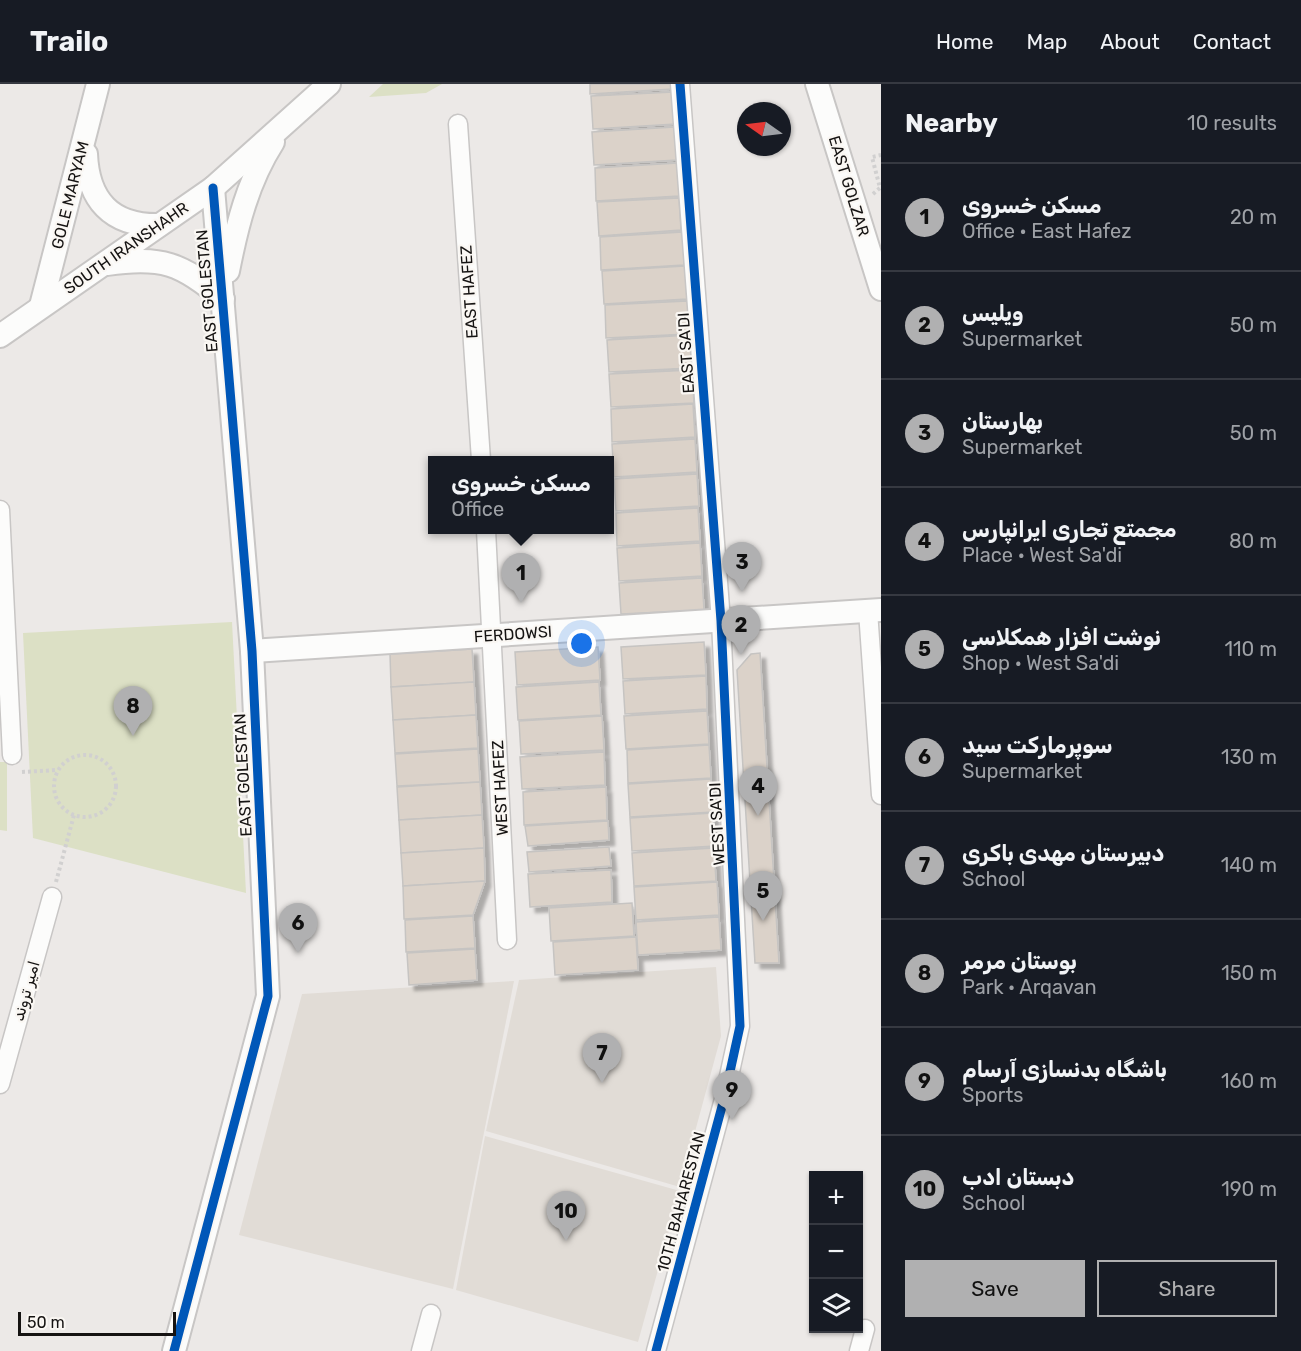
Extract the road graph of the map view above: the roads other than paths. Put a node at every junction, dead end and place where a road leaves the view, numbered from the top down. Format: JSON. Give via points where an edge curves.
{"nodes":[{"id":1,"x":98,"y":84,"type":"edge"},
{"id":2,"x":329,"y":84,"type":"edge"},
{"id":3,"x":680,"y":84,"type":"edge"},
{"id":4,"x":818,"y":84,"type":"edge"},
{"id":5,"x":458,"y":124,"type":"dead end"},
{"id":6,"x":280,"y":127,"type":"junction"},
{"id":7,"x":85,"y":138,"type":"junction"},
{"id":8,"x":213,"y":188,"type":"junction"},
{"id":9,"x":159,"y":225,"type":"junction"},
{"id":10,"x":104,"y":264,"type":"junction"},
{"id":11,"x":881,"y":289,"type":"edge"},
{"id":12,"x":223,"y":299,"type":"junction"},
{"id":13,"x":41,"y":306,"type":"junction"},
{"id":14,"x":0,"y":336,"type":"edge"},
{"id":15,"x":481,"y":456,"type":"edge"},
{"id":16,"x":0,"y":510,"type":"edge"},
{"id":17,"x":486,"y":534,"type":"edge"},
{"id":18,"x":874,"y":611,"type":"edge"},
{"id":19,"x":721,"y":621,"type":"junction"},
{"id":20,"x":493,"y":635,"type":"junction"},
{"id":21,"x":252,"y":651,"type":"junction"},
{"id":22,"x":12,"y":764,"type":"road end"},
{"id":23,"x":881,"y":795,"type":"edge"},
{"id":24,"x":52,"y":897,"type":"road end"},
{"id":25,"x":507,"y":940,"type":"dead end"},
{"id":26,"x":740,"y":1026,"type":"joint"},
{"id":27,"x":0,"y":1084,"type":"edge"},
{"id":28,"x":431,"y":1314,"type":"dead end"},
{"id":29,"x":866,"y":1329,"type":"dead end"},
{"id":30,"x":174,"y":1351,"type":"edge"},
{"id":31,"x":422,"y":1351,"type":"edge"},
{"id":32,"x":656,"y":1351,"type":"edge"},
{"id":33,"x":860,"y":1351,"type":"edge"}],
"edges":[{"from":1,"to":7,"type":"street","name":"GOLE MARYAM"},
{"from":2,"to":6,"type":"street","name":"SOUTH IRANSHAHR"},
{"from":3,"to":19,"type":"street","name":"EAST SA'DI"},
{"from":4,"to":11,"type":"street","name":"EAST GOLZAR"},
{"from":5,"to":15,"type":"street","name":"EAST HAFEZ"},
{"from":6,"to":8,"type":"street","name":"SOUTH IRANSHAHR"},
{"from":6,"to":12,"type":"street","via":[[263,157],[236,227]]},
{"from":7,"to":9,"type":"street","via":[[92,191],[106,210],[125,221]]},
{"from":7,"to":13,"type":"street","name":"GOLE MARYAM"},
{"from":8,"to":9,"type":"street","name":"SOUTH IRANSHAHR"},
{"from":8,"to":12,"type":"street","name":"EAST GOLESTAN"},
{"from":9,"to":10,"type":"street","name":"SOUTH IRANSHAHR"},
{"from":10,"to":12,"type":"street","via":[[161,261],[197,277]]},
{"from":10,"to":13,"type":"street","name":"SOUTH IRANSHAHR"},
{"from":12,"to":21,"type":"street","name":"EAST GOLESTAN"},
{"from":13,"to":14,"type":"street","name":"SOUTH IRANSHAHR"},
{"from":16,"to":22,"type":"street"},
{"from":17,"to":20,"type":"street"},
{"from":18,"to":19,"type":"street","name":"FERDOWSI"},
{"from":18,"to":23,"type":"street"},
{"from":19,"to":20,"type":"street","name":"FERDOWSI"},
{"from":19,"to":26,"type":"street","name":"WEST SA'DI"},
{"from":20,"to":21,"type":"street","name":"FERDOWSI"},
{"from":20,"to":25,"type":"street","name":"WEST HAFEZ"},
{"from":21,"to":30,"type":"street","name":"EAST GOLESTAN","via":[[268,996]]},
{"from":24,"to":27,"type":"street","name":"امیر تروند"},
{"from":26,"to":32,"type":"street","name":"10TH BAHARESTAN"},
{"from":28,"to":31,"type":"street"},
{"from":29,"to":33,"type":"street"}]}
